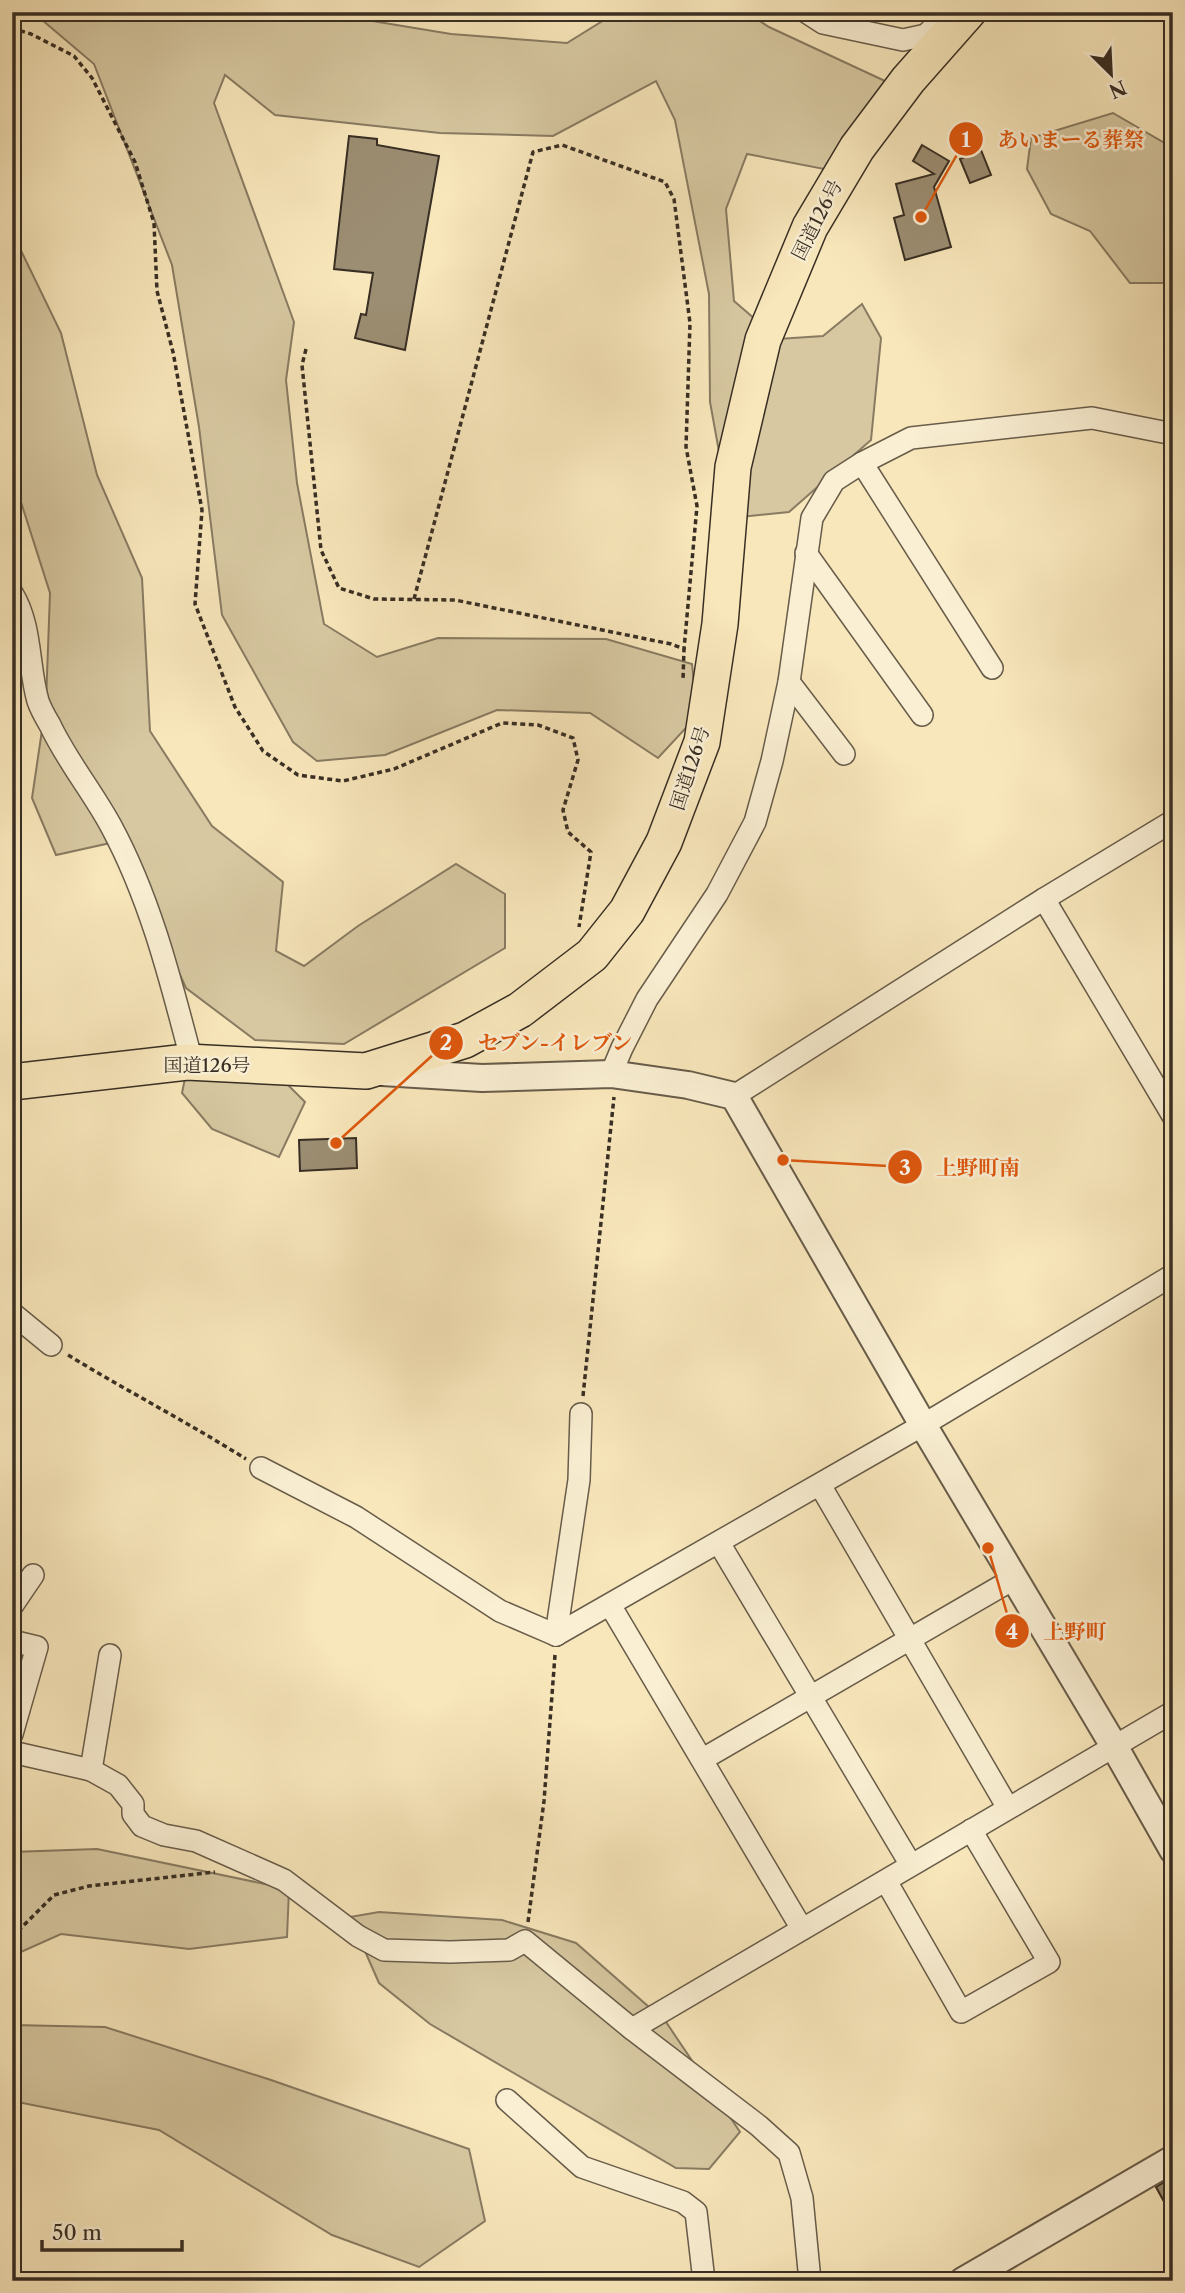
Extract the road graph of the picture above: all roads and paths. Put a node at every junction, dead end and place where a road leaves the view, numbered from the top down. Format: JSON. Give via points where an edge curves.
{"nodes":[{"id":1,"x":806,"y":12,"type":"edge"},
{"id":2,"x":949,"y":12,"type":"edge"},
{"id":3,"x":968,"y":12,"type":"edge"},
{"id":4,"x":12,"y":28,"type":"edge"},
{"id":5,"x":306,"y":348,"type":"dead end"},
{"id":6,"x":1173,"y":434,"type":"edge"},
{"id":7,"x":862,"y":463,"type":"junction"},
{"id":8,"x":806,"y":552,"type":"junction"},
{"id":9,"x":12,"y":593,"type":"edge"},
{"id":10,"x":414,"y":599,"type":"junction"},
{"id":11,"x":684,"y":649,"type":"junction"},
{"id":12,"x":992,"y":668,"type":"dead end"},
{"id":13,"x":789,"y":682,"type":"junction"},
{"id":14,"x":682,"y":687,"type":"dead end"},
{"id":15,"x":922,"y":715,"type":"dead end"},
{"id":16,"x":844,"y":754,"type":"dead end"},
{"id":17,"x":1173,"y":821,"type":"edge"},
{"id":18,"x":1044,"y":899,"type":"junction"},
{"id":19,"x":592,"y":955,"type":"junction"},
{"id":20,"x":192,"y":1062,"type":"junction"},
{"id":21,"x":366,"y":1071,"type":"junction"},
{"id":22,"x":611,"y":1074,"type":"junction"},
{"id":23,"x":12,"y":1082,"type":"edge"},
{"id":24,"x":734,"y":1096,"type":"junction"},
{"id":25,"x":1173,"y":1116,"type":"edge"},
{"id":26,"x":1173,"y":1275,"type":"edge"},
{"id":27,"x":12,"y":1313,"type":"edge"},
{"id":28,"x":51,"y":1345,"type":"joint"},
{"id":29,"x":581,"y":1414,"type":"joint"},
{"id":30,"x":923,"y":1425,"type":"junction"},
{"id":31,"x":261,"y":1468,"type":"joint"},
{"id":32,"x":820,"y":1485,"type":"junction"},
{"id":33,"x":719,"y":1543,"type":"junction"},
{"id":34,"x":33,"y":1575,"type":"dead end"},
{"id":35,"x":1014,"y":1578,"type":"junction"},
{"id":36,"x":610,"y":1605,"type":"junction"},
{"id":37,"x":12,"y":1606,"type":"edge"},
{"id":38,"x":556,"y":1635,"type":"junction"},
{"id":39,"x":909,"y":1639,"type":"junction"},
{"id":40,"x":12,"y":1641,"type":"edge"},
{"id":41,"x":110,"y":1655,"type":"dead end"},
{"id":42,"x":809,"y":1697,"type":"junction"},
{"id":43,"x":1173,"y":1712,"type":"edge"},
{"id":44,"x":12,"y":1734,"type":"edge"},
{"id":45,"x":1115,"y":1746,"type":"junction"},
{"id":46,"x":12,"y":1752,"type":"edge"},
{"id":47,"x":702,"y":1759,"type":"junction"},
{"id":48,"x":91,"y":1770,"type":"junction"},
{"id":49,"x":1008,"y":1808,"type":"junction"},
{"id":50,"x":971,"y":1830,"type":"junction"},
{"id":51,"x":1173,"y":1850,"type":"edge"},
{"id":52,"x":251,"y":1865,"type":"junction"},
{"id":53,"x":911,"y":1865,"type":"junction"},
{"id":54,"x":886,"y":1881,"type":"junction"},
{"id":55,"x":802,"y":1929,"type":"junction"},
{"id":56,"x":12,"y":1937,"type":"edge"},
{"id":57,"x":525,"y":1941,"type":"junction"},
{"id":58,"x":632,"y":2029,"type":"junction"},
{"id":59,"x":508,"y":2100,"type":"dead end"},
{"id":60,"x":1173,"y":2159,"type":"edge"},
{"id":61,"x":704,"y":2281,"type":"edge"},
{"id":62,"x":810,"y":2281,"type":"edge"},
{"id":63,"x":963,"y":2281,"type":"edge"}],
"edges":[{"from":1,"to":2,"type":"street","via":[[823,23],[903,40],[926,35]]},
{"from":3,"to":19,"type":"highway","name":"国道126号","via":[[857,148],[810,227],[763,340],[733,467],[720,624],[702,742],[664,842],[627,911]]},
{"from":4,"to":19,"type":"path","via":[[74,56],[92,78],[135,162],[154,223],[157,291],[202,510],[195,604],[235,707],[263,751],[298,775],[342,781],[394,769],[502,723],[538,725],[572,738],[578,760],[563,810],[568,832],[591,852],[577,940]]},
{"from":5,"to":10,"type":"path","via":[[302,365],[321,550],[339,588],[374,599]]},
{"from":6,"to":7,"type":"street","via":[[1092,418],[911,438]]},
{"from":7,"to":8,"type":"street","via":[[834,481],[812,518]]},
{"from":7,"to":12,"type":"street"},
{"from":8,"to":13,"type":"street"},
{"from":8,"to":15,"type":"street"},
{"from":9,"to":20,"type":"street","via":[[27,632],[38,702],[128,860],[168,971]]},
{"from":10,"to":11,"type":"path","via":[[455,600]]},
{"from":10,"to":11,"type":"path","via":[[533,152],[562,145],[665,182],[674,199],[690,323],[687,447],[697,506]]},
{"from":11,"to":14,"type":"path"},
{"from":13,"to":16,"type":"street"},
{"from":13,"to":22,"type":"street","via":[[755,822],[717,894],[647,999]]},
{"from":17,"to":18,"type":"street"},
{"from":18,"to":24,"type":"street"},
{"from":18,"to":25,"type":"street"},
{"from":19,"to":21,"type":"highway","name":"国道126号","via":[[520,1010],[465,1040]]},
{"from":20,"to":21,"type":"highway","name":"国道126号"},
{"from":20,"to":23,"type":"highway","name":"国道126号"},
{"from":21,"to":22,"type":"street","via":[[482,1078]]},
{"from":22,"to":24,"type":"street"},
{"from":22,"to":29,"type":"path","via":[[614,1101]]},
{"from":24,"to":30,"type":"street"},
{"from":26,"to":30,"type":"street"},
{"from":27,"to":28,"type":"street"},
{"from":28,"to":31,"type":"path"},
{"from":29,"to":38,"type":"street","via":[[579,1480]]},
{"from":30,"to":32,"type":"street"},
{"from":30,"to":35,"type":"street"},
{"from":31,"to":38,"type":"street","via":[[356,1517],[500,1611]]},
{"from":32,"to":33,"type":"street"},
{"from":32,"to":39,"type":"street"},
{"from":33,"to":36,"type":"street"},
{"from":33,"to":42,"type":"street"},
{"from":34,"to":37,"type":"street"},
{"from":35,"to":39,"type":"street"},
{"from":35,"to":45,"type":"street"},
{"from":36,"to":38,"type":"street"},
{"from":36,"to":47,"type":"street"},
{"from":38,"to":57,"type":"path","via":[[544,1801]]},
{"from":39,"to":42,"type":"street"},
{"from":39,"to":49,"type":"street"},
{"from":40,"to":44,"type":"street","via":[[37,1647]]},
{"from":41,"to":48,"type":"street"},
{"from":42,"to":47,"type":"street"},
{"from":42,"to":53,"type":"street"},
{"from":43,"to":45,"type":"street"},
{"from":45,"to":49,"type":"street"},
{"from":45,"to":51,"type":"street"},
{"from":46,"to":48,"type":"street"},
{"from":47,"to":55,"type":"street"},
{"from":48,"to":52,"type":"street","via":[[118,1785],[142,1826],[196,1841]]},
{"from":49,"to":50,"type":"street"},
{"from":50,"to":53,"type":"street"},
{"from":50,"to":54,"type":"street","via":[[1049,1962],[961,2012]]},
{"from":52,"to":56,"type":"path","via":[[89,1886],[54,1895]]},
{"from":52,"to":57,"type":"street","via":[[284,1880],[384,1950],[509,1950]]},
{"from":53,"to":54,"type":"street"},
{"from":54,"to":55,"type":"street"},
{"from":55,"to":58,"type":"street"},
{"from":57,"to":58,"type":"street"},
{"from":58,"to":62,"type":"street","via":[[789,2153],[802,2198]]},
{"from":59,"to":61,"type":"street","via":[[582,2167],[683,2202],[696,2212]]},
{"from":60,"to":63,"type":"street"}]}
